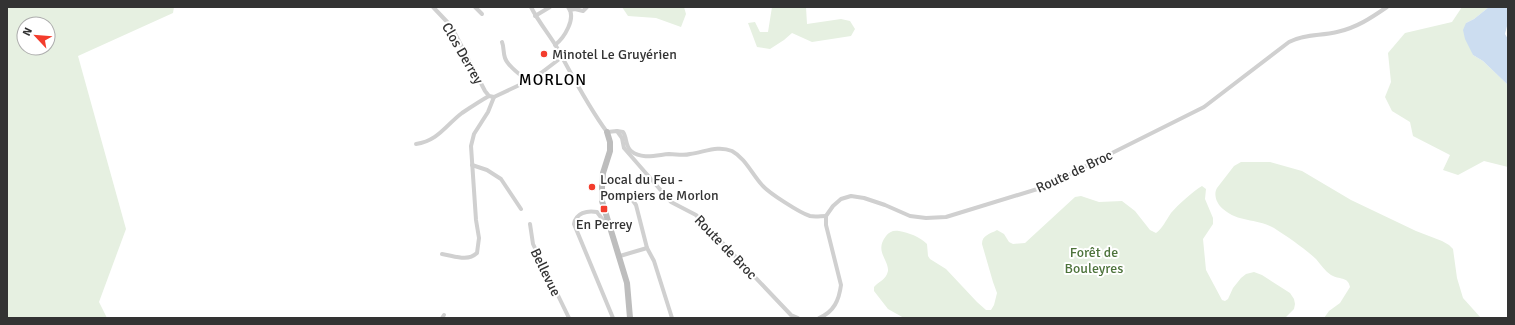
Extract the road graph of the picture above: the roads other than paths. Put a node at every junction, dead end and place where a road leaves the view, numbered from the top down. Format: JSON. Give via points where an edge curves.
{"nodes":[{"id":1,"x":433,"y":7,"type":"edge"},
{"id":2,"x":476,"y":7,"type":"edge"},
{"id":3,"x":531,"y":7,"type":"edge"},
{"id":4,"x":550,"y":7,"type":"edge"},
{"id":5,"x":587,"y":7,"type":"edge"},
{"id":6,"x":1386,"y":7,"type":"edge"},
{"id":7,"x":569,"y":8,"type":"edge"},
{"id":8,"x":482,"y":14,"type":"dead end"},
{"id":9,"x":535,"y":16,"type":"junction"},
{"id":10,"x":502,"y":42,"type":"dead end"},
{"id":11,"x":555,"y":45,"type":"junction"},
{"id":12,"x":562,"y":57,"type":"junction"},
{"id":13,"x":528,"y":81,"type":"junction"},
{"id":14,"x":489,"y":96,"type":"junction"},
{"id":15,"x":494,"y":97,"type":"junction"},
{"id":16,"x":617,"y":131,"type":"junction"},
{"id":17,"x":607,"y":132,"type":"junction"},
{"id":18,"x":416,"y":144,"type":"dead end"},
{"id":19,"x":472,"y":165,"type":"junction"},
{"id":20,"x":631,"y":198,"type":"dead end"},
{"id":21,"x":522,"y":209,"type":"dead end"},
{"id":22,"x":826,"y":216,"type":"junction"},
{"id":23,"x":530,"y":224,"type":"dead end"},
{"id":24,"x":609,"y":224,"type":"junction"},
{"id":25,"x":647,"y":248,"type":"junction"},
{"id":26,"x":442,"y":254,"type":"dead end"},
{"id":27,"x":620,"y":256,"type":"junction"},
{"id":28,"x":569,"y":318,"type":"edge"},
{"id":29,"x":613,"y":318,"type":"edge"},
{"id":30,"x":630,"y":318,"type":"edge"},
{"id":31,"x":672,"y":318,"type":"edge"},
{"id":32,"x":798,"y":318,"type":"edge"},
{"id":33,"x":819,"y":318,"type":"edge"}],
"edges":[{"from":1,"to":14,"type":"street","name":"Clos Derrey","via":[[452,26]]},
{"from":2,"to":8,"type":"street"},
{"from":3,"to":9,"type":"street"},
{"from":4,"to":9,"type":"street"},
{"from":5,"to":7,"type":"street","via":[[583,11]]},
{"from":6,"to":22,"type":"street","name":"Route de Broc","via":[[1348,30],[1303,36],[1289,42],[1204,107],[1044,187],[946,217],[910,216],[885,205],[851,196],[833,206]]},
{"from":7,"to":11,"type":"street","via":[[568,28]]},
{"from":9,"to":11,"type":"street"},
{"from":10,"to":13,"type":"street","via":[[505,59]]},
{"from":11,"to":12,"type":"street"},
{"from":12,"to":13,"type":"street"},
{"from":12,"to":17,"type":"street"},
{"from":13,"to":15,"type":"street"},
{"from":14,"to":15,"type":"street","name":"Clos Derrey"},
{"from":14,"to":18,"type":"street","via":[[461,114],[433,139]]},
{"from":15,"to":19,"type":"street","via":[[472,140]]},
{"from":16,"to":17,"type":"street"},
{"from":16,"to":22,"type":"street","via":[[625,135],[631,151],[641,155],[688,155],[720,148],[731,151],[743,160],[763,186],[792,206],[811,217]]},
{"from":16,"to":32,"type":"street","name":"Route de Broc","via":[[624,148],[671,202],[696,215],[791,315]]},
{"from":17,"to":24,"type":"street","via":[[610,151],[603,173],[601,193]]},
{"from":19,"to":21,"type":"street","via":[[487,170],[501,179]]},
{"from":19,"to":26,"type":"street","via":[[479,238],[477,253],[472,258]]},
{"from":20,"to":25,"type":"street","via":[[636,205]]},
{"from":22,"to":33,"type":"street","via":[[841,285],[835,307]]},
{"from":23,"to":28,"type":"street","name":"Bellevue","via":[[532,244]]},
{"from":24,"to":27,"type":"street"},
{"from":24,"to":29,"type":"street","via":[[602,220],[597,212],[590,210],[575,219],[574,224]]},
{"from":25,"to":27,"type":"street"},
{"from":25,"to":31,"type":"street","via":[[654,260]]},
{"from":27,"to":30,"type":"street","via":[[629,291]]}]}
